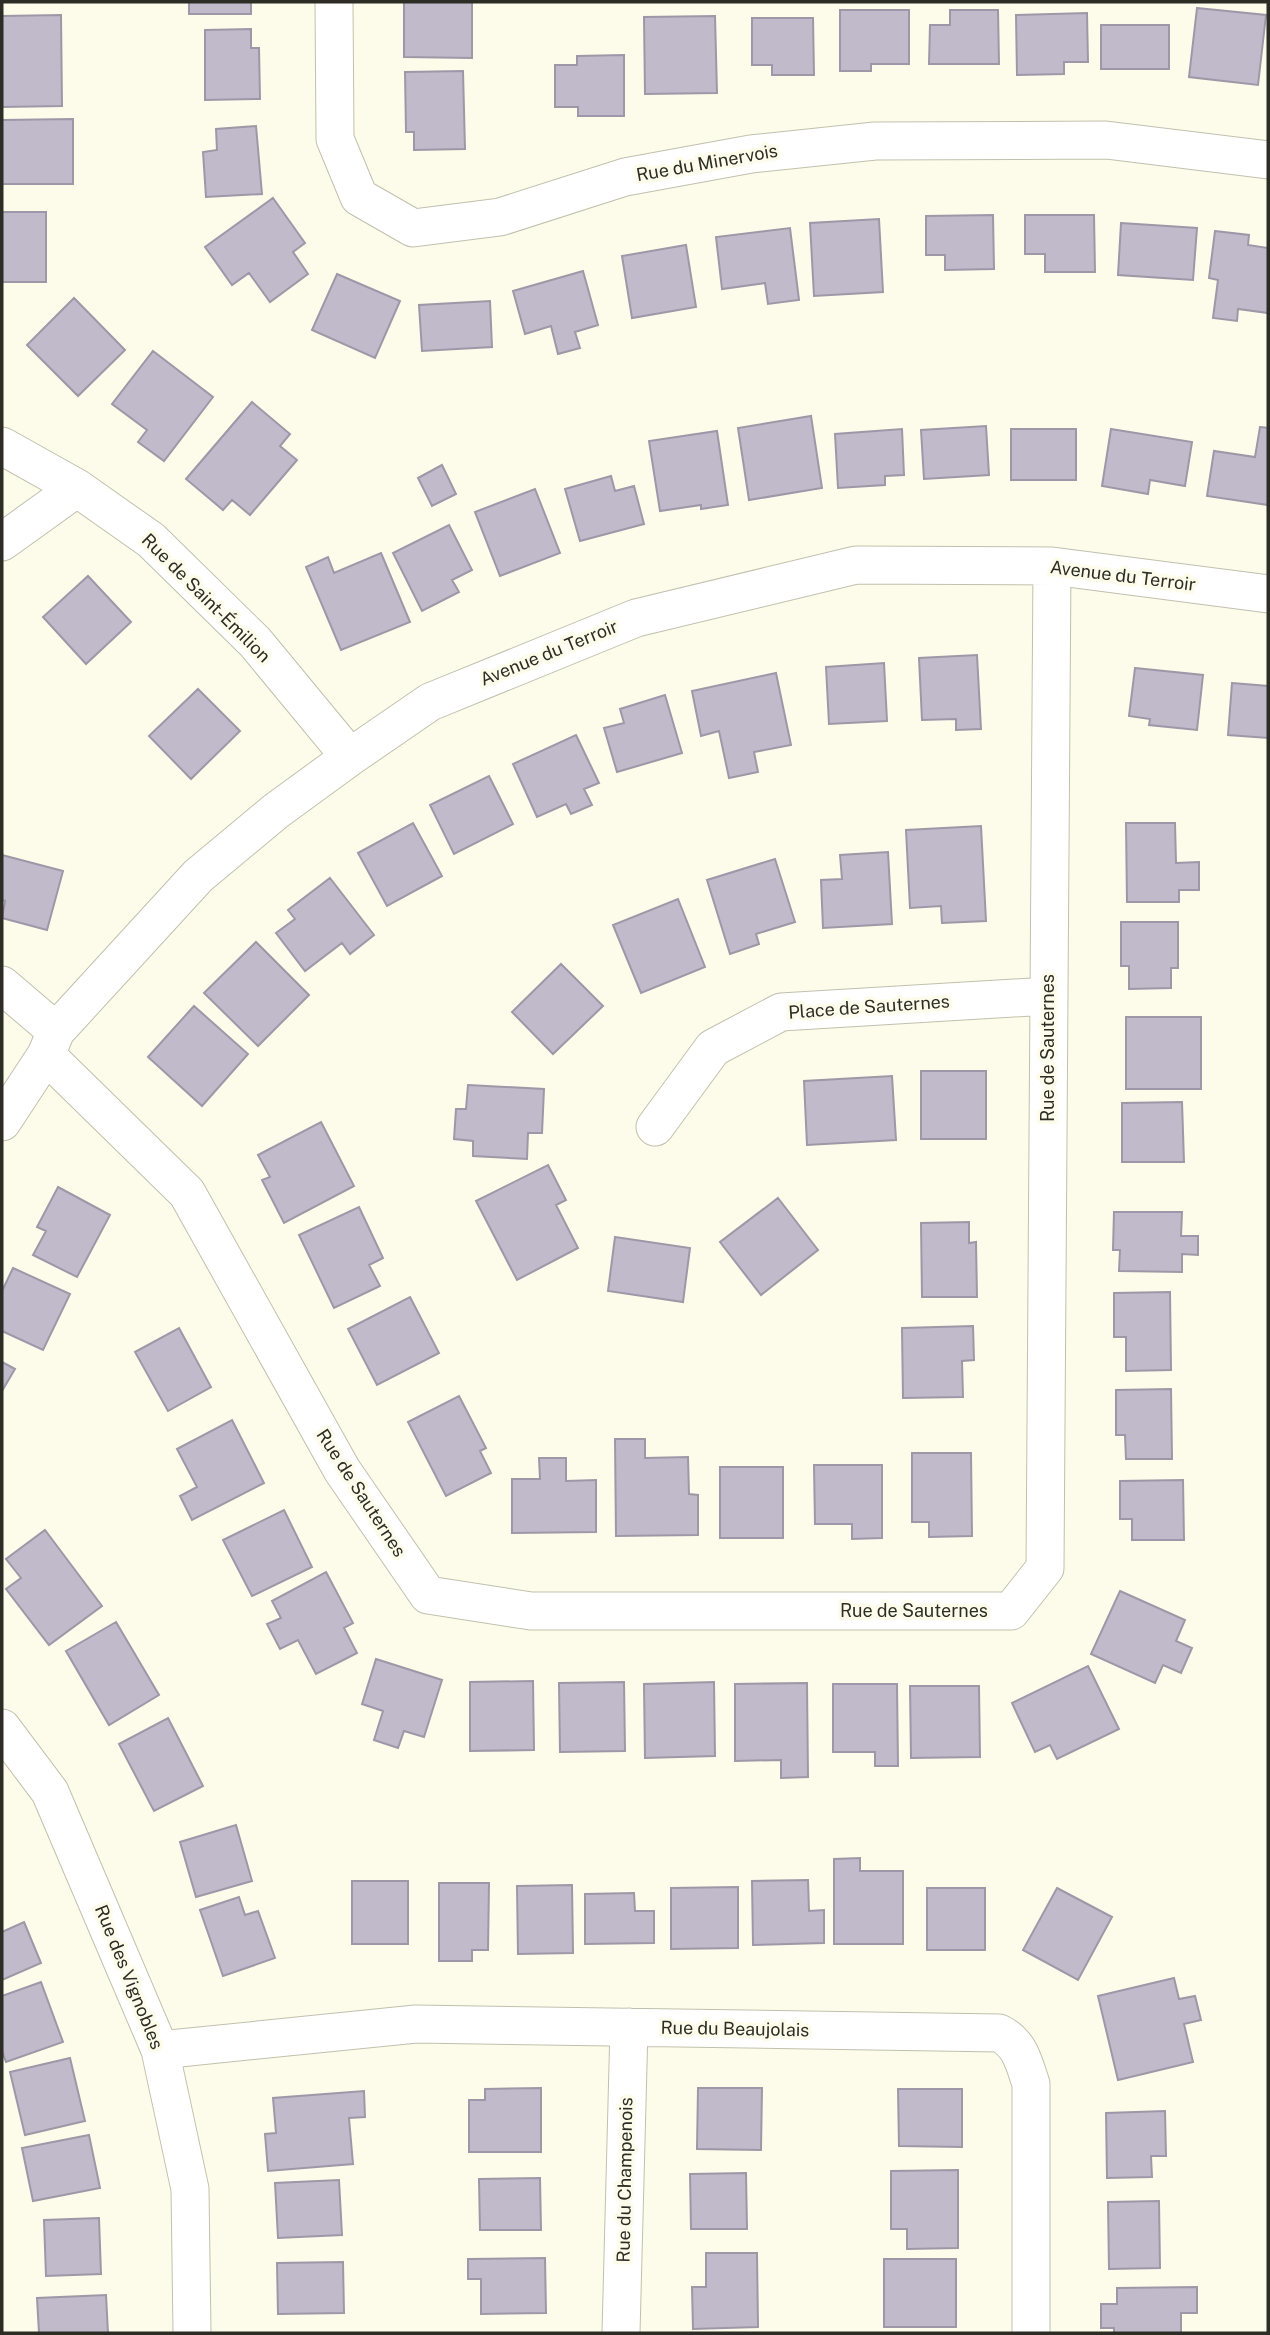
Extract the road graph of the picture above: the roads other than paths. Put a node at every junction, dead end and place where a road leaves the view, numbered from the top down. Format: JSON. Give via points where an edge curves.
{"nodes":[{"id":1,"x":334,"y":2,"type":"edge"},
{"id":2,"x":1268,"y":160,"type":"edge"},
{"id":3,"x":2,"y":446,"type":"edge"},
{"id":4,"x":77,"y":488,"type":"junction"},
{"id":5,"x":2,"y":542,"type":"edge"},
{"id":6,"x":1052,"y":566,"type":"junction"},
{"id":7,"x":1268,"y":594,"type":"edge"},
{"id":8,"x":350,"y":757,"type":"junction"},
{"id":9,"x":2,"y":985,"type":"edge"},
{"id":10,"x":1048,"y":996,"type":"junction"},
{"id":11,"x":51,"y":1043,"type":"junction"},
{"id":12,"x":2,"y":1122,"type":"edge"},
{"id":13,"x":655,"y":1127,"type":"dead end"},
{"id":14,"x":2,"y":1728,"type":"edge"},
{"id":15,"x":629,"y":2027,"type":"junction"},
{"id":16,"x":160,"y":2050,"type":"junction"},
{"id":17,"x":192,"y":2333,"type":"edge"},
{"id":18,"x":621,"y":2333,"type":"edge"},
{"id":19,"x":1031,"y":2333,"type":"edge"}],
"edges":[{"from":1,"to":2,"type":"street","name":"Rue du Minervois","via":[[335,139],[359,197],[413,228],[500,217],[625,177],[751,153],[875,141],[1106,141]]},
{"from":3,"to":4,"type":"street","name":"Rue de Saint-Émilion"},
{"from":4,"to":5,"type":"street"},
{"from":4,"to":8,"type":"street","name":"Rue de Saint-Émilion","via":[[151,540],[255,642]]},
{"from":6,"to":7,"type":"street","name":"Avenue du Terroir"},
{"from":6,"to":8,"type":"street","name":"Avenue du Terroir","via":[[856,565],[636,618],[430,702]]},
{"from":6,"to":10,"type":"street","name":"Rue de Sauternes"},
{"from":8,"to":11,"type":"street","name":"Avenue du Terroir","via":[[198,876]]},
{"from":9,"to":11,"type":"street"},
{"from":10,"to":11,"type":"street","name":"Rue de Sauternes","via":[[1045,1568],[1011,1611],[531,1611],[428,1595],[342,1470],[187,1193]]},
{"from":10,"to":13,"type":"street","name":"Place de Sauternes","via":[[781,1012],[713,1048]]},
{"from":11,"to":12,"type":"street","name":"Avenue du Terroir"},
{"from":14,"to":16,"type":"street","name":"Rue des Vignobles","via":[[50,1792]]},
{"from":15,"to":16,"type":"street","name":"Rue du Beaujolais","via":[[416,2024]]},
{"from":15,"to":18,"type":"street","name":"Rue du Champenois"},
{"from":15,"to":19,"type":"street","name":"Rue du Beaujolais","via":[[999,2032],[1008,2037],[1019,2049],[1031,2084]]},
{"from":16,"to":17,"type":"street","name":"Rue des Vignobles","via":[[190,2189]]}]}
